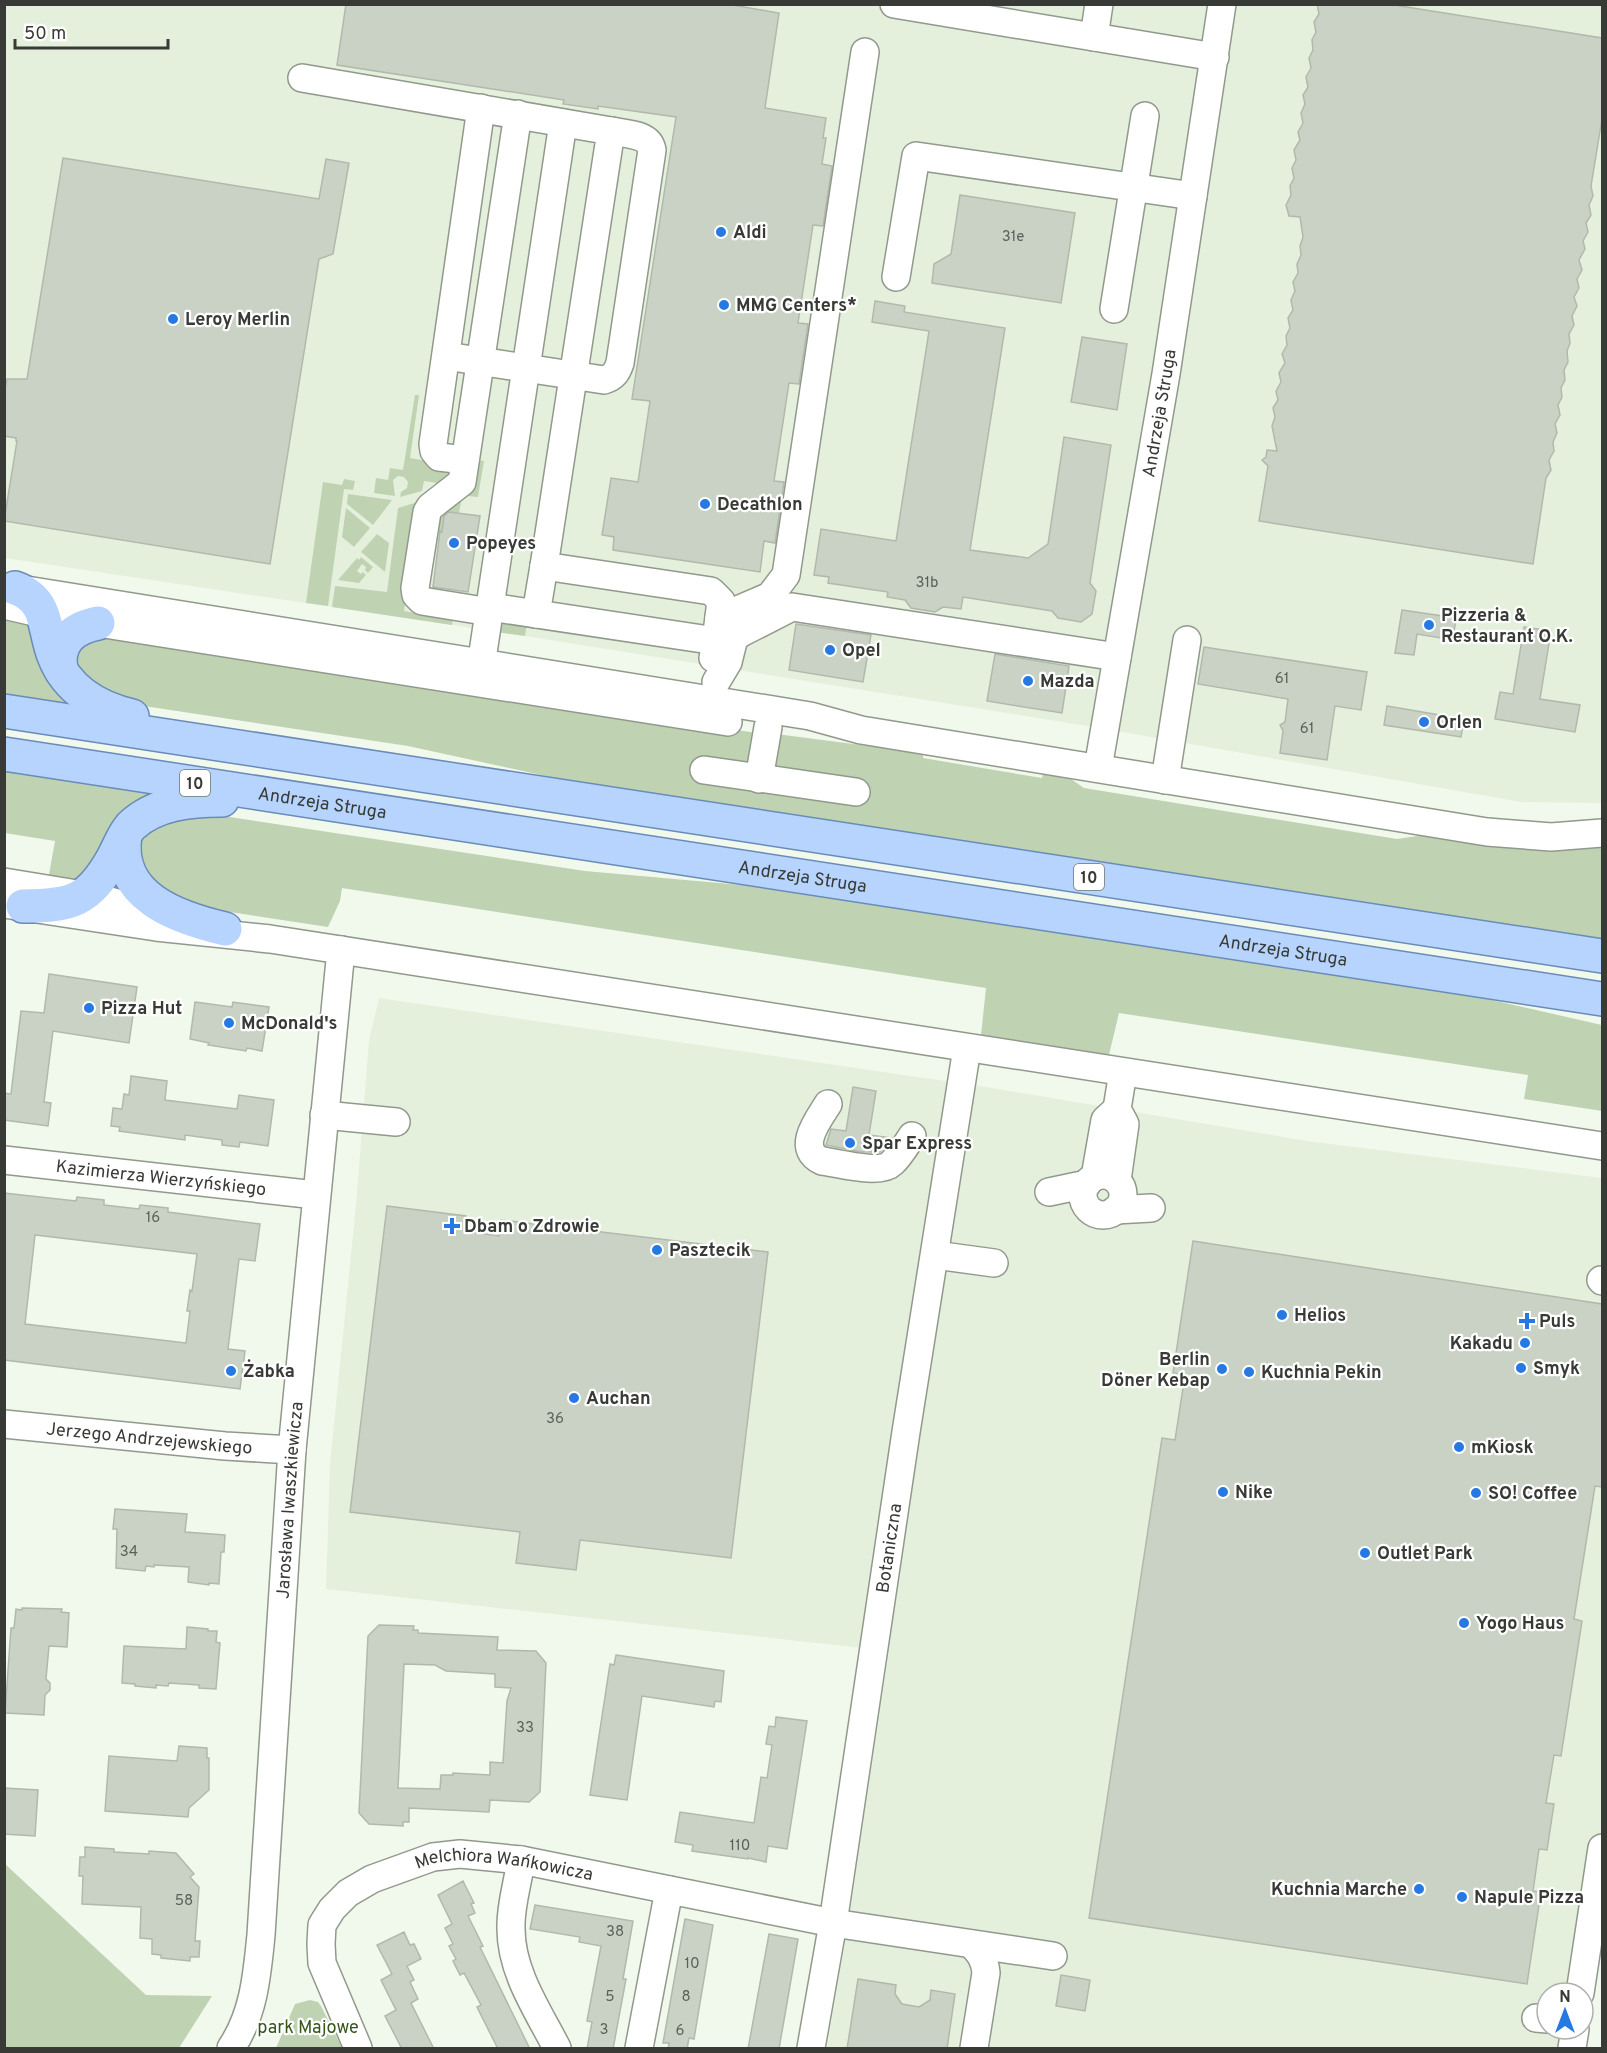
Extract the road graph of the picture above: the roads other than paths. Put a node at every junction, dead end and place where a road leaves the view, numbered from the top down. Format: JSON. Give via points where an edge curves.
{"nodes":[{"id":1,"x":894,"y":4,"type":"edge"},
{"id":2,"x":1099,"y":4,"type":"edge"},
{"id":3,"x":1222,"y":4,"type":"edge"},
{"id":4,"x":1003,"y":13,"type":"edge"},
{"id":5,"x":1094,"y":37,"type":"junction"},
{"id":6,"x":865,"y":52,"type":"dead end"},
{"id":7,"x":1215,"y":57,"type":"junction"},
{"id":8,"x":302,"y":78,"type":"dead end"},
{"id":9,"x":481,"y":108,"type":"junction"},
{"id":10,"x":518,"y":114,"type":"junction"},
{"id":11,"x":1144,"y":116,"type":"dead end"},
{"id":12,"x":563,"y":123,"type":"junction"},
{"id":13,"x":611,"y":131,"type":"junction"},
{"id":14,"x":1133,"y":187,"type":"junction"},
{"id":15,"x":1193,"y":196,"type":"junction"},
{"id":16,"x":897,"y":277,"type":"dead end"},
{"id":17,"x":1113,"y":309,"type":"dead end"},
{"id":18,"x":446,"y":356,"type":"junction"},
{"id":19,"x":481,"y":360,"type":"junction"},
{"id":20,"x":527,"y":368,"type":"junction"},
{"id":21,"x":574,"y":375,"type":"junction"},
{"id":22,"x":465,"y":460,"type":"junction"},
{"id":23,"x":544,"y":566,"type":"junction"},
{"id":24,"x":8,"y":593,"type":"edge"},
{"id":25,"x":490,"y":609,"type":"junction"},
{"id":26,"x":43,"y":614,"type":"junction"},
{"id":27,"x":536,"y":614,"type":"junction"},
{"id":28,"x":98,"y":622,"type":"junction"},
{"id":29,"x":717,"y":629,"type":"junction"},
{"id":30,"x":1187,"y":640,"type":"dead end"},
{"id":31,"x":1117,"y":657,"type":"junction"},
{"id":32,"x":482,"y":663,"type":"junction"},
{"id":33,"x":61,"y":670,"type":"junction"},
{"id":34,"x":713,"y":701,"type":"junction"},
{"id":35,"x":4,"y":711,"type":"edge"},
{"id":36,"x":768,"y":727,"type":"junction"},
{"id":37,"x":861,"y":730,"type":"junction"},
{"id":38,"x":4,"y":754,"type":"edge"},
{"id":39,"x":354,"y":764,"type":"junction"},
{"id":40,"x":1098,"y":768,"type":"junction"},
{"id":41,"x":704,"y":770,"type":"dead end"},
{"id":42,"x":759,"y":779,"type":"junction"},
{"id":43,"x":1166,"y":780,"type":"junction"},
{"id":44,"x":856,"y":792,"type":"dead end"},
{"id":45,"x":385,"y":813,"type":"junction"},
{"id":46,"x":1602,"y":833,"type":"edge"},
{"id":47,"x":125,"y":835,"type":"junction"},
{"id":48,"x":86,"y":895,"type":"junction"},
{"id":49,"x":11,"y":897,"type":"edge"},
{"id":50,"x":225,"y":929,"type":"junction"},
{"id":51,"x":270,"y":939,"type":"junction"},
{"id":52,"x":340,"y":950,"type":"junction"},
{"id":53,"x":1602,"y":956,"type":"edge"},
{"id":54,"x":1602,"y":999,"type":"edge"},
{"id":55,"x":967,"y":1048,"type":"junction"},
{"id":56,"x":1123,"y":1072,"type":"junction"},
{"id":57,"x":828,"y":1104,"type":"dead end"},
{"id":58,"x":324,"y":1115,"type":"junction"},
{"id":59,"x":396,"y":1122,"type":"dead end"},
{"id":60,"x":912,"y":1136,"type":"dead end"},
{"id":61,"x":1602,"y":1146,"type":"edge"},
{"id":62,"x":4,"y":1160,"type":"edge"},
{"id":63,"x":1104,"y":1191,"type":"dead end"},
{"id":64,"x":316,"y":1194,"type":"junction"},
{"id":65,"x":935,"y":1255,"type":"junction"},
{"id":66,"x":994,"y":1263,"type":"dead end"},
{"id":67,"x":4,"y":1424,"type":"edge"},
{"id":68,"x":292,"y":1450,"type":"junction"},
{"id":69,"x":1602,"y":1848,"type":"edge"},
{"id":70,"x":521,"y":1860,"type":"junction"},
{"id":71,"x":669,"y":1890,"type":"junction"},
{"id":72,"x":833,"y":1923,"type":"junction"},
{"id":73,"x":971,"y":1944,"type":"junction"},
{"id":74,"x":1053,"y":1956,"type":"dead end"},
{"id":75,"x":1582,"y":1981,"type":"edge"},
{"id":76,"x":231,"y":2049,"type":"edge"},
{"id":77,"x":358,"y":2049,"type":"edge"},
{"id":78,"x":557,"y":2049,"type":"edge"},
{"id":79,"x":639,"y":2049,"type":"edge"},
{"id":80,"x":811,"y":2049,"type":"edge"},
{"id":81,"x":974,"y":2049,"type":"edge"}],
"edges":[{"from":1,"to":4,"type":"street"},
{"from":2,"to":5,"type":"street"},
{"from":3,"to":7,"type":"street","name":"Andrzeja Struga"},
{"from":4,"to":5,"type":"street"},
{"from":5,"to":7,"type":"street"},
{"from":6,"to":29,"type":"street","via":[[786,575],[770,596]]},
{"from":7,"to":15,"type":"street","name":"Andrzeja Struga"},
{"from":8,"to":9,"type":"street"},
{"from":9,"to":10,"type":"street"},
{"from":9,"to":18,"type":"street"},
{"from":10,"to":12,"type":"street"},
{"from":10,"to":19,"type":"street"},
{"from":11,"to":14,"type":"street"},
{"from":12,"to":13,"type":"street"},
{"from":12,"to":20,"type":"street"},
{"from":13,"to":21,"type":"street"},
{"from":13,"to":21,"type":"street","via":[[647,139],[652,150],[620,363],[616,373],[604,380]]},
{"from":14,"to":15,"type":"street"},
{"from":14,"to":16,"type":"street","via":[[916,156]]},
{"from":14,"to":17,"type":"street"},
{"from":15,"to":31,"type":"street","name":"Andrzeja Struga"},
{"from":18,"to":19,"type":"street"},
{"from":18,"to":22,"type":"street","via":[[434,451],[439,457]]},
{"from":19,"to":20,"type":"street"},
{"from":19,"to":22,"type":"street"},
{"from":20,"to":21,"type":"street"},
{"from":20,"to":25,"type":"street"},
{"from":21,"to":23,"type":"street"},
{"from":22,"to":25,"type":"street","via":[[462,482],[427,512],[415,593],[422,601]]},
{"from":23,"to":27,"type":"street"},
{"from":23,"to":29,"type":"street","via":[[711,591],[721,601]]},
{"from":24,"to":26,"type":"main road","via":[[35,599]]},
{"from":24,"to":32,"type":"street"},
{"from":25,"to":27,"type":"street"},
{"from":25,"to":32,"type":"street"},
{"from":26,"to":28,"type":"street"},
{"from":26,"to":33,"type":"main road"},
{"from":27,"to":29,"type":"street"},
{"from":28,"to":32,"type":"street"},
{"from":28,"to":33,"type":"main road","via":[[81,627],[64,641]]},
{"from":29,"to":34,"type":"street"},
{"from":30,"to":43,"type":"street"},
{"from":31,"to":34,"type":"street","via":[[792,607],[734,639]]},
{"from":31,"to":40,"type":"street","name":"Andrzeja Struga"},
{"from":32,"to":34,"type":"street"},
{"from":33,"to":39,"type":"main road","via":[[81,693],[117,713]]},
{"from":34,"to":36,"type":"street"},
{"from":34,"to":37,"type":"street","via":[[810,716]]},
{"from":35,"to":39,"type":"main road","number":"10"},
{"from":36,"to":37,"type":"street"},
{"from":36,"to":42,"type":"street"},
{"from":37,"to":40,"type":"street"},
{"from":38,"to":45,"type":"main road","name":"Andrzeja Struga","number":"10"},
{"from":39,"to":53,"type":"main road","number":"10"},
{"from":40,"to":43,"type":"street"},
{"from":41,"to":42,"type":"street"},
{"from":42,"to":44,"type":"street"},
{"from":43,"to":46,"type":"street","via":[[1511,835],[1559,837]]},
{"from":45,"to":47,"type":"main road","via":[[201,800],[154,811],[132,825]]},
{"from":45,"to":54,"type":"main road","name":"Andrzeja Struga","number":"10"},
{"from":47,"to":48,"type":"main road"},
{"from":47,"to":50,"type":"main road","via":[[124,853],[129,870],[149,899],[179,916]]},
{"from":48,"to":49,"type":"main road","via":[[60,904]]},
{"from":48,"to":50,"type":"street"},
{"from":49,"to":51,"type":"street","via":[[156,927]]},
{"from":50,"to":51,"type":"street"},
{"from":51,"to":52,"type":"street"},
{"from":52,"to":55,"type":"street"},
{"from":52,"to":58,"type":"street","name":"Jarosława Iwaszkiewicza"},
{"from":55,"to":56,"type":"street"},
{"from":55,"to":65,"type":"street","name":"Botaniczna"},
{"from":56,"to":61,"type":"street"},
{"from":56,"to":63,"type":"street","via":[[1117,1109],[1105,1120]]},
{"from":57,"to":60,"type":"street","via":[[810,1139],[810,1151],[822,1161],[885,1168]]},
{"from":58,"to":59,"type":"street"},
{"from":58,"to":64,"type":"street","name":"Jarosława Iwaszkiewicza"},
{"from":62,"to":64,"type":"street","name":"Kazimierza Wierzyńskiego"},
{"from":64,"to":68,"type":"street","name":"Jarosława Iwaszkiewicza"},
{"from":65,"to":66,"type":"street"},
{"from":65,"to":72,"type":"street","name":"Botaniczna"},
{"from":67,"to":68,"type":"street","name":"Jerzego Andrzejewskiego"},
{"from":68,"to":76,"type":"street","name":"Jarosława Iwaszkiewicza","via":[[259,1953],[250,2009]]},
{"from":69,"to":75,"type":"street"},
{"from":70,"to":71,"type":"street","name":"Melchiora Wańkowicza"},
{"from":70,"to":77,"type":"street","name":"Melchiora Wańkowicza","via":[[460,1854],[433,1857],[372,1879],[348,1893],[332,1909],[322,1925],[322,1963]]},
{"from":70,"to":78,"type":"street","via":[[511,1918],[511,1946],[520,1974]]},
{"from":71,"to":72,"type":"street","name":"Melchiora Wańkowicza"},
{"from":71,"to":79,"type":"street"},
{"from":72,"to":73,"type":"street","name":"Melchiora Wańkowicza"},
{"from":72,"to":80,"type":"street","name":"Botaniczna"},
{"from":73,"to":74,"type":"street","name":"Melchiora Wańkowicza"},
{"from":73,"to":81,"type":"street","via":[[981,1954],[986,1973]]}]}
